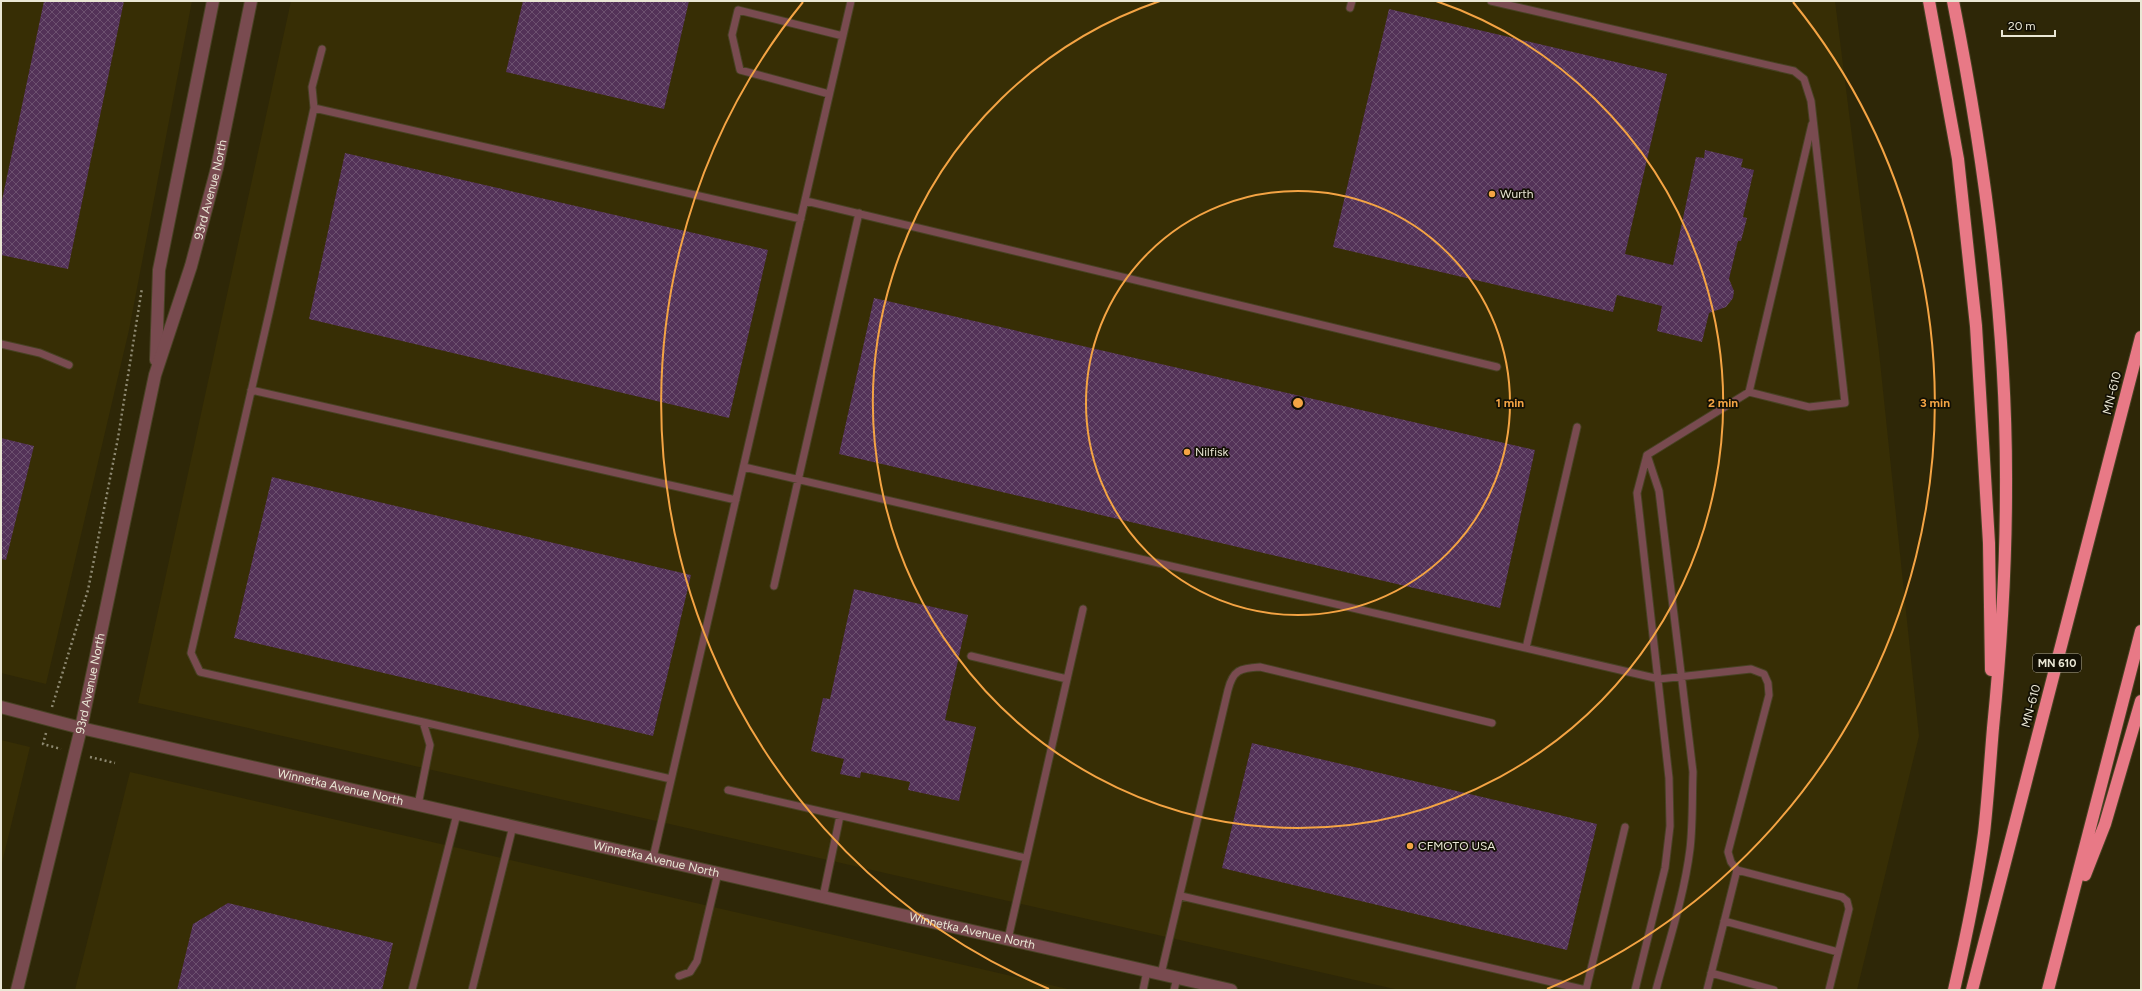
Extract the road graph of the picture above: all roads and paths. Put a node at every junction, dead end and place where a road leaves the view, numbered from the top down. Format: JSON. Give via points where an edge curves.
{"nodes":[{"id":1,"x":213,"y":1,"type":"edge"},
{"id":2,"x":252,"y":1,"type":"edge"},
{"id":3,"x":851,"y":1,"type":"edge"},
{"id":4,"x":1491,"y":1,"type":"edge"},
{"id":5,"x":1929,"y":1,"type":"edge"},
{"id":6,"x":1953,"y":1,"type":"edge"},
{"id":7,"x":843,"y":36,"type":"junction"},
{"id":8,"x":322,"y":49,"type":"dead end"},
{"id":9,"x":829,"y":94,"type":"junction"},
{"id":10,"x":314,"y":108,"type":"junction"},
{"id":11,"x":1813,"y":119,"type":"junction"},
{"id":12,"x":806,"y":201,"type":"junction"},
{"id":13,"x":859,"y":213,"type":"junction"},
{"id":14,"x":801,"y":219,"type":"junction"},
{"id":15,"x":143,"y":282,"type":"dead end"},
{"id":16,"x":2141,"y":337,"type":"edge"},
{"id":17,"x":1,"y":344,"type":"edge"},
{"id":18,"x":69,"y":365,"type":"dead end"},
{"id":19,"x":1498,"y":367,"type":"dead end"},
{"id":20,"x":155,"y":375,"type":"junction"},
{"id":21,"x":252,"y":390,"type":"junction"},
{"id":22,"x":1749,"y":392,"type":"junction"},
{"id":23,"x":1577,"y":427,"type":"dead end"},
{"id":24,"x":1646,"y":455,"type":"junction"},
{"id":25,"x":744,"y":467,"type":"junction"},
{"id":26,"x":798,"y":479,"type":"junction"},
{"id":27,"x":736,"y":500,"type":"junction"},
{"id":28,"x":774,"y":586,"type":"dead end"},
{"id":29,"x":1083,"y":609,"type":"dead end"},
{"id":30,"x":2141,"y":630,"type":"edge"},
{"id":31,"x":1526,"y":648,"type":"junction"},
{"id":32,"x":971,"y":656,"type":"dead end"},
{"id":33,"x":1681,"y":676,"type":"junction"},
{"id":34,"x":1067,"y":679,"type":"junction"},
{"id":35,"x":1658,"y":679,"type":"junction"},
{"id":36,"x":2141,"y":701,"type":"edge"},
{"id":37,"x":1,"y":707,"type":"edge"},
{"id":38,"x":49,"y":719,"type":"junction"},
{"id":39,"x":423,"y":722,"type":"junction"},
{"id":40,"x":1492,"y":723,"type":"dead end"},
{"id":41,"x":80,"y":728,"type":"junction"},
{"id":42,"x":1992,"y":739,"type":"junction"},
{"id":43,"x":43,"y":744,"type":"dead end"},
{"id":44,"x":671,"y":779,"type":"junction"},
{"id":45,"x":728,"y":790,"type":"dead end"},
{"id":46,"x":418,"y":805,"type":"junction"},
{"id":47,"x":457,"y":814,"type":"junction"},
{"id":48,"x":840,"y":816,"type":"junction"},
{"id":49,"x":513,"y":826,"type":"junction"},
{"id":50,"x":1625,"y":828,"type":"dead end"},
{"id":51,"x":653,"y":858,"type":"junction"},
{"id":52,"x":1026,"y":858,"type":"junction"},
{"id":53,"x":1737,"y":870,"type":"junction"},
{"id":54,"x":718,"y":873,"type":"junction"},
{"id":55,"x":1181,"y":896,"type":"junction"},
{"id":56,"x":823,"y":897,"type":"junction"},
{"id":57,"x":1724,"y":921,"type":"junction"},
{"id":58,"x":2064,"y":932,"type":"junction"},
{"id":59,"x":1008,"y":939,"type":"junction"},
{"id":60,"x":1838,"y":952,"type":"junction"},
{"id":61,"x":1147,"y":971,"type":"junction"},
{"id":62,"x":1711,"y":973,"type":"junction"},
{"id":63,"x":1161,"y":974,"type":"junction"},
{"id":64,"x":679,"y":976,"type":"dead end"},
{"id":65,"x":1177,"y":978,"type":"junction"},
{"id":66,"x":17,"y":990,"type":"edge"},
{"id":67,"x":412,"y":990,"type":"edge"},
{"id":68,"x":472,"y":990,"type":"edge"},
{"id":69,"x":1143,"y":990,"type":"edge"},
{"id":70,"x":1174,"y":990,"type":"edge"},
{"id":71,"x":1231,"y":990,"type":"edge"},
{"id":72,"x":1586,"y":990,"type":"edge"},
{"id":73,"x":1635,"y":990,"type":"edge"},
{"id":74,"x":1656,"y":990,"type":"edge"},
{"id":75,"x":1707,"y":990,"type":"edge"},
{"id":76,"x":1774,"y":990,"type":"edge"},
{"id":77,"x":1828,"y":990,"type":"edge"},
{"id":78,"x":1954,"y":990,"type":"edge"},
{"id":79,"x":1972,"y":990,"type":"edge"},
{"id":80,"x":2048,"y":990,"type":"edge"}],
"edges":[{"from":1,"to":20,"type":"street","name":"93rd Avenue North","via":[[159,270]]},
{"from":2,"to":20,"type":"street","name":"93rd Avenue North","via":[[217,168],[191,266]]},
{"from":3,"to":7,"type":"lane"},
{"from":4,"to":11,"type":"lane","via":[[1794,72],[1804,79]]},
{"from":5,"to":42,"type":"highway","via":[[1959,166],[1976,326],[1989,543]]},
{"from":6,"to":42,"type":"highway","via":[[1983,170],[2001,351],[2006,486],[2005,547],[2000,653]]},
{"from":7,"to":9,"type":"lane"},
{"from":7,"to":9,"type":"lane","via":[[738,10],[732,35],[740,70]]},
{"from":8,"to":10,"type":"lane","via":[[312,87]]},
{"from":9,"to":12,"type":"lane"},
{"from":10,"to":14,"type":"lane"},
{"from":10,"to":21,"type":"lane"},
{"from":11,"to":22,"type":"lane"},
{"from":11,"to":22,"type":"lane","via":[[1845,403],[1809,407]]},
{"from":12,"to":13,"type":"lane"},
{"from":12,"to":14,"type":"lane"},
{"from":13,"to":19,"type":"lane"},
{"from":13,"to":26,"type":"lane"},
{"from":14,"to":25,"type":"lane"},
{"from":15,"to":38,"type":"path","via":[[118,438],[88,590]]},
{"from":16,"to":79,"type":"highway","name":"MN-610","number":"MN 610"},
{"from":17,"to":18,"type":"lane","via":[[40,353]]},
{"from":20,"to":41,"type":"street","name":"93rd Avenue North"},
{"from":21,"to":27,"type":"lane"},
{"from":21,"to":39,"type":"lane","via":[[191,653],[200,672]]},
{"from":22,"to":24,"type":"lane"},
{"from":23,"to":31,"type":"lane"},
{"from":24,"to":33,"type":"lane","via":[[1659,491]]},
{"from":24,"to":35,"type":"lane","via":[[1637,493]]},
{"from":25,"to":26,"type":"lane"},
{"from":25,"to":27,"type":"lane"},
{"from":26,"to":28,"type":"lane"},
{"from":26,"to":31,"type":"lane"},
{"from":27,"to":44,"type":"lane"},
{"from":29,"to":34,"type":"lane"},
{"from":30,"to":58,"type":"highway"},
{"from":31,"to":35,"type":"lane"},
{"from":32,"to":34,"type":"lane"},
{"from":33,"to":35,"type":"lane"},
{"from":33,"to":53,"type":"lane","via":[[1751,669],[1764,674],[1768,683],[1768,695],[1728,852]]},
{"from":33,"to":74,"type":"lane","via":[[1693,772],[1690,851]]},
{"from":34,"to":52,"type":"lane"},
{"from":35,"to":73,"type":"lane","via":[[1669,778],[1670,826],[1665,868]]},
{"from":36,"to":58,"type":"highway","via":[[2104,824]]},
{"from":37,"to":38,"type":"street","name":"Winnetka Avenue North"},
{"from":38,"to":41,"type":"street","name":"Winnetka Avenue North"},
{"from":38,"to":43,"type":"path"},
{"from":39,"to":44,"type":"lane"},
{"from":39,"to":46,"type":"lane","via":[[430,744]]},
{"from":40,"to":55,"type":"lane","via":[[1260,667],[1243,668],[1231,678]]},
{"from":41,"to":46,"type":"street","name":"Winnetka Avenue North"},
{"from":41,"to":66,"type":"street","name":"93rd Avenue North"},
{"from":42,"to":78,"type":"highway","via":[[1982,847]]},
{"from":44,"to":51,"type":"lane"},
{"from":45,"to":48,"type":"lane"},
{"from":46,"to":47,"type":"street","name":"Winnetka Avenue North"},
{"from":47,"to":49,"type":"street","name":"Winnetka Avenue North"},
{"from":47,"to":67,"type":"lane"},
{"from":48,"to":52,"type":"lane"},
{"from":48,"to":56,"type":"lane"},
{"from":49,"to":51,"type":"street","name":"Winnetka Avenue North"},
{"from":49,"to":68,"type":"lane"},
{"from":50,"to":72,"type":"lane"},
{"from":51,"to":54,"type":"street","name":"Winnetka Avenue North"},
{"from":52,"to":59,"type":"lane"},
{"from":53,"to":57,"type":"lane"},
{"from":53,"to":60,"type":"lane","via":[[1842,897],[1849,909]]},
{"from":54,"to":56,"type":"street","name":"Winnetka Avenue North"},
{"from":54,"to":64,"type":"lane","via":[[697,961],[690,972]]},
{"from":55,"to":63,"type":"lane"},
{"from":55,"to":72,"type":"lane"},
{"from":56,"to":59,"type":"street","name":"Winnetka Avenue North"},
{"from":57,"to":60,"type":"lane"},
{"from":57,"to":62,"type":"lane"},
{"from":58,"to":80,"type":"highway"},
{"from":59,"to":61,"type":"street","name":"Winnetka Avenue North"},
{"from":60,"to":77,"type":"lane"},
{"from":61,"to":63,"type":"street","name":"Winnetka Avenue North"},
{"from":61,"to":69,"type":"lane"},
{"from":62,"to":75,"type":"lane"},
{"from":62,"to":76,"type":"lane"},
{"from":63,"to":65,"type":"street","name":"Winnetka Avenue North"},
{"from":65,"to":70,"type":"lane"},
{"from":65,"to":71,"type":"street","name":"Winnetka Avenue North"}]}
